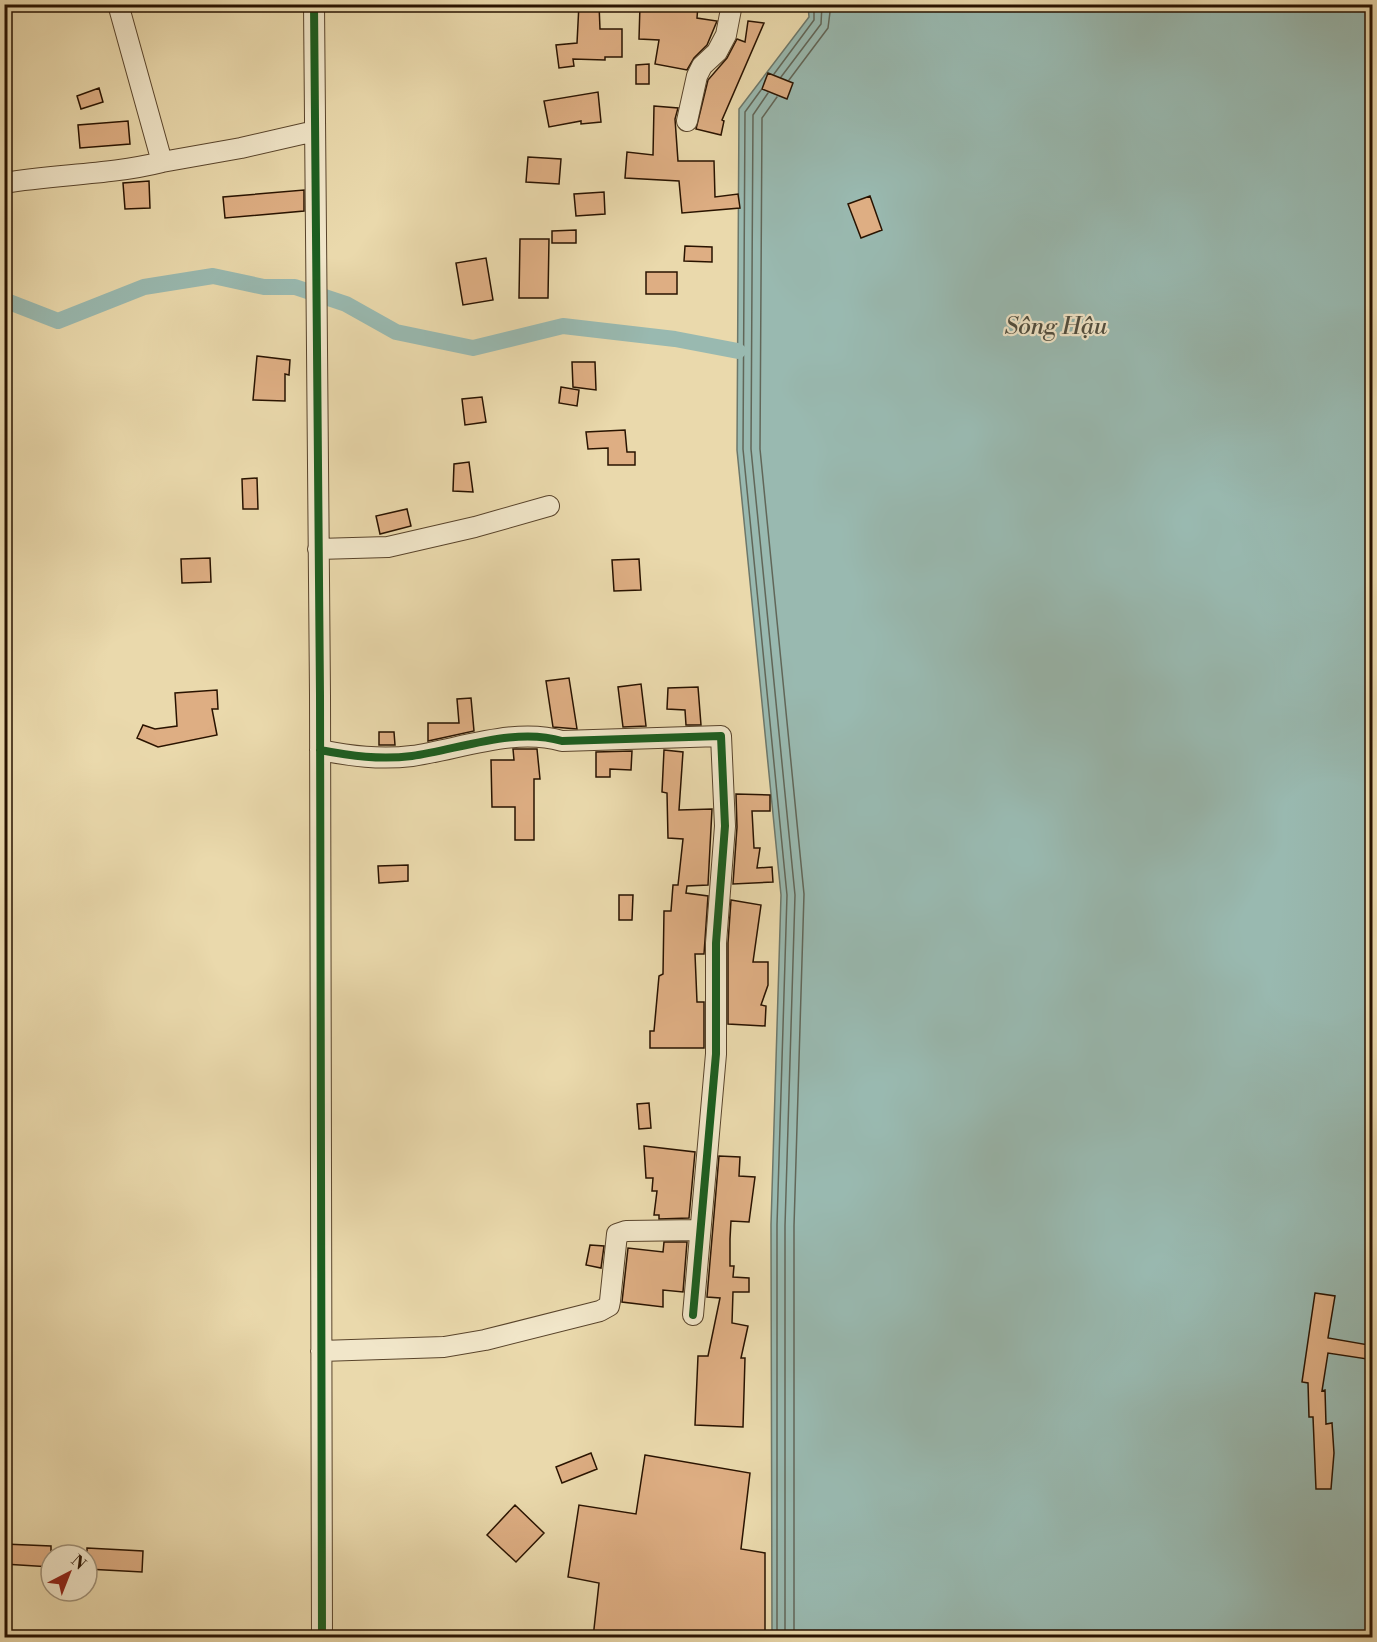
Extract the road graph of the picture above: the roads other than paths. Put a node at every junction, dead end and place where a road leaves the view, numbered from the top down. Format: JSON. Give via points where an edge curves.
{"nodes":[{"id":1,"x":118,"y":4,"type":"edge"},
{"id":2,"x":314,"y":4,"type":"edge"},
{"id":3,"x":732,"y":4,"type":"edge"},
{"id":4,"x":687,"y":121,"type":"dead end"},
{"id":5,"x":315,"y":131,"type":"junction"},
{"id":6,"x":162,"y":162,"type":"junction"},
{"id":7,"x":4,"y":183,"type":"edge"},
{"id":8,"x":549,"y":506,"type":"dead end"},
{"id":9,"x":318,"y":549,"type":"junction"},
{"id":10,"x":320,"y":750,"type":"junction"},
{"id":11,"x":700,"y":1230,"type":"junction"},
{"id":12,"x":693,"y":1315,"type":"dead end"},
{"id":13,"x":321,"y":1351,"type":"junction"},
{"id":14,"x":322,"y":1638,"type":"edge"}],
"edges":[{"from":1,"to":6,"type":"street"},
{"from":2,"to":5,"type":"street"},
{"from":3,"to":4,"type":"street","via":[[726,35],[697,76]]},
{"from":5,"to":6,"type":"street"},
{"from":5,"to":9,"type":"street"},
{"from":6,"to":7,"type":"street","via":[[129,170]]},
{"from":8,"to":9,"type":"street","via":[[388,547]]},
{"from":9,"to":10,"type":"street"},
{"from":10,"to":11,"type":"street","via":[[362,758],[411,756],[543,735],[562,741],[721,736],[724,826],[716,943],[716,1054]]},
{"from":10,"to":13,"type":"street"},
{"from":11,"to":12,"type":"street"},
{"from":11,"to":13,"type":"street","via":[[617,1234],[609,1304],[600,1311],[444,1347]]},
{"from":13,"to":14,"type":"street"}]}
